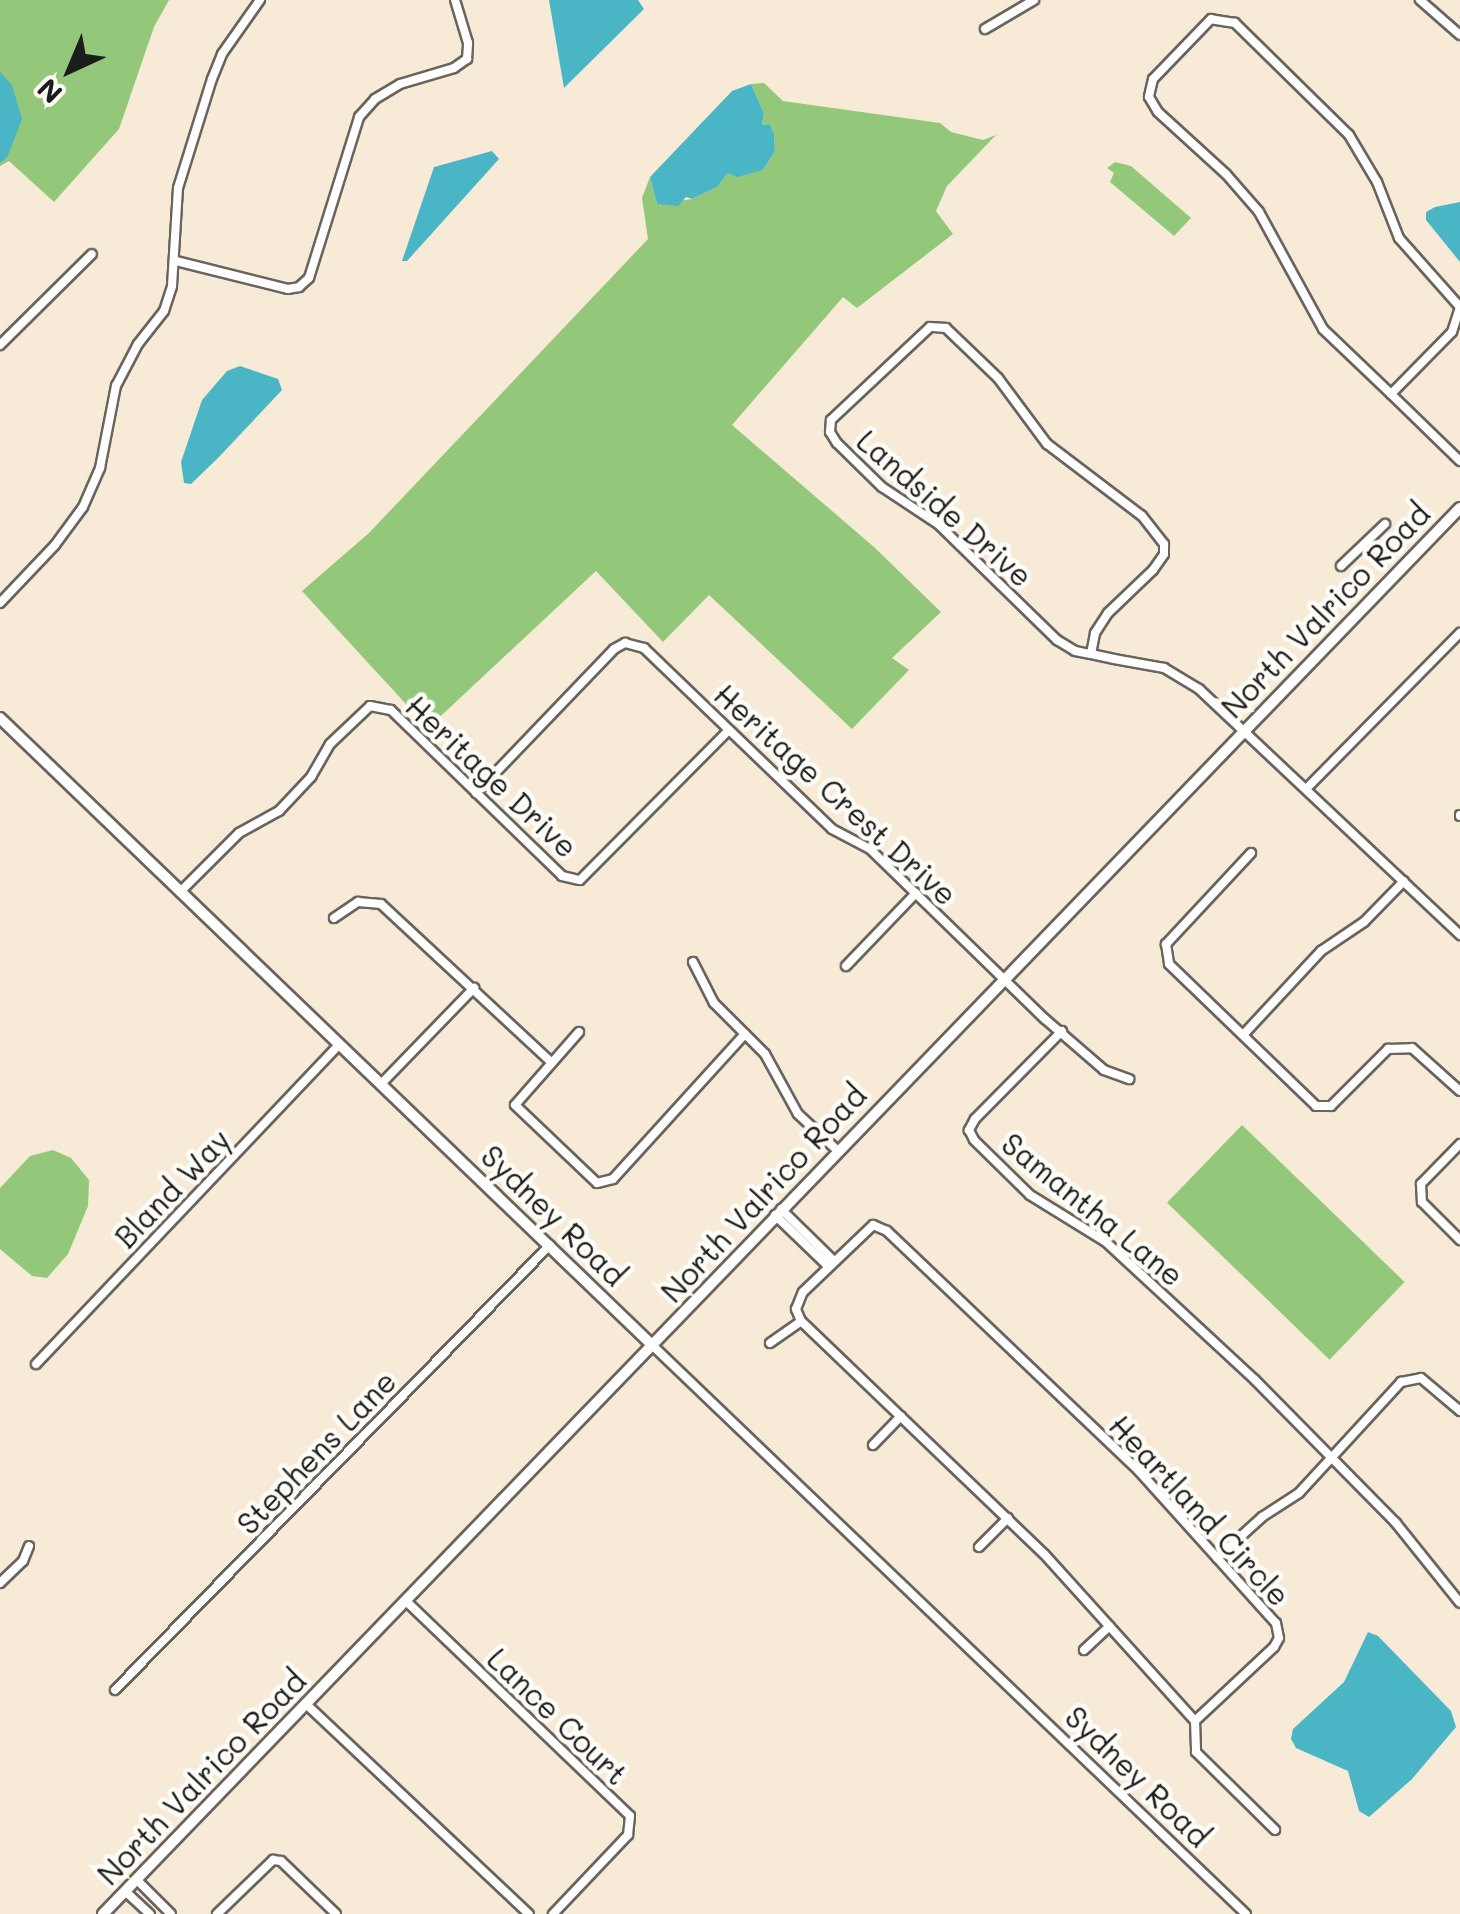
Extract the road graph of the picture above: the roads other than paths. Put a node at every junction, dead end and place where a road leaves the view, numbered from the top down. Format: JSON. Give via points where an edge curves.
{"nodes":[{"id":1,"x":260,"y":0,"type":"edge"},
{"id":2,"x":455,"y":0,"type":"edge"},
{"id":3,"x":1034,"y":0,"type":"edge"},
{"id":4,"x":1420,"y":0,"type":"edge"},
{"id":5,"x":985,"y":29,"type":"dead end"},
{"id":6,"x":1460,"y":35,"type":"edge"},
{"id":7,"x":92,"y":254,"type":"dead end"},
{"id":8,"x":176,"y":261,"type":"junction"},
{"id":9,"x":0,"y":346,"type":"edge"},
{"id":10,"x":1391,"y":394,"type":"junction"},
{"id":11,"x":1460,"y":461,"type":"edge"},
{"id":12,"x":1460,"y":508,"type":"edge"},
{"id":13,"x":1384,"y":524,"type":"dead end"},
{"id":14,"x":1342,"y":566,"type":"dead end"},
{"id":15,"x":0,"y":603,"type":"edge"},
{"id":16,"x":1460,"y":633,"type":"edge"},
{"id":17,"x":1091,"y":654,"type":"junction"},
{"id":18,"x":0,"y":718,"type":"edge"},
{"id":19,"x":1244,"y":728,"type":"junction"},
{"id":20,"x":729,"y":730,"type":"junction"},
{"id":21,"x":1307,"y":788,"type":"junction"},
{"id":22,"x":476,"y":792,"type":"junction"},
{"id":23,"x":1251,"y":853,"type":"dead end"},
{"id":24,"x":1404,"y":881,"type":"junction"},
{"id":25,"x":180,"y":892,"type":"junction"},
{"id":26,"x":916,"y":894,"type":"junction"},
{"id":27,"x":334,"y":918,"type":"dead end"},
{"id":28,"x":1460,"y":934,"type":"edge"},
{"id":29,"x":693,"y":962,"type":"dead end"},
{"id":30,"x":846,"y":966,"type":"dead end"},
{"id":31,"x":1003,"y":980,"type":"junction"},
{"id":32,"x":474,"y":988,"type":"junction"},
{"id":33,"x":1062,"y":1031,"type":"junction"},
{"id":34,"x":579,"y":1032,"type":"dead end"},
{"id":35,"x":745,"y":1034,"type":"junction"},
{"id":36,"x":1243,"y":1034,"type":"junction"},
{"id":37,"x":340,"y":1044,"type":"junction"},
{"id":38,"x":552,"y":1063,"type":"junction"},
{"id":39,"x":1129,"y":1080,"type":"dead end"},
{"id":40,"x":381,"y":1084,"type":"junction"},
{"id":41,"x":1460,"y":1091,"type":"edge"},
{"id":42,"x":1460,"y":1144,"type":"edge"},
{"id":43,"x":837,"y":1150,"type":"junction"},
{"id":44,"x":778,"y":1212,"type":"junction"},
{"id":45,"x":1460,"y":1240,"type":"edge"},
{"id":46,"x":550,"y":1245,"type":"junction"},
{"id":47,"x":831,"y":1264,"type":"junction"},
{"id":48,"x":801,"y":1321,"type":"junction"},
{"id":49,"x":770,"y":1343,"type":"dead end"},
{"id":50,"x":653,"y":1346,"type":"junction"},
{"id":51,"x":36,"y":1364,"type":"dead end"},
{"id":52,"x":1460,"y":1411,"type":"edge"},
{"id":53,"x":901,"y":1416,"type":"junction"},
{"id":54,"x":874,"y":1445,"type":"dead end"},
{"id":55,"x":1330,"y":1459,"type":"junction"},
{"id":56,"x":1008,"y":1518,"type":"junction"},
{"id":57,"x":29,"y":1546,"type":"dead end"},
{"id":58,"x":979,"y":1547,"type":"dead end"},
{"id":59,"x":1217,"y":1558,"type":"junction"},
{"id":60,"x":0,"y":1583,"type":"edge"},
{"id":61,"x":406,"y":1601,"type":"junction"},
{"id":62,"x":1460,"y":1603,"type":"edge"},
{"id":63,"x":1110,"y":1626,"type":"junction"},
{"id":64,"x":1084,"y":1650,"type":"dead end"},
{"id":65,"x":114,"y":1690,"type":"dead end"},
{"id":66,"x":306,"y":1704,"type":"junction"},
{"id":67,"x":1194,"y":1721,"type":"junction"},
{"id":68,"x":1275,"y":1830,"type":"dead end"},
{"id":69,"x":136,"y":1879,"type":"junction"},
{"id":70,"x":125,"y":1891,"type":"junction"},
{"id":71,"x":168,"y":1913,"type":"edge"},
{"id":72,"x":103,"y":1914,"type":"edge"},
{"id":73,"x":150,"y":1914,"type":"edge"},
{"id":74,"x":217,"y":1914,"type":"edge"},
{"id":75,"x":336,"y":1914,"type":"edge"},
{"id":76,"x":529,"y":1914,"type":"edge"},
{"id":77,"x":553,"y":1914,"type":"edge"},
{"id":78,"x":1246,"y":1914,"type":"edge"}],
"edges":[{"from":1,"to":8,"type":"street","via":[[212,79],[178,188]]},
{"from":2,"to":8,"type":"street","via":[[467,60],[400,84],[359,117],[308,278],[299,287]]},
{"from":3,"to":5,"type":"street"},
{"from":4,"to":6,"type":"street"},
{"from":7,"to":9,"type":"street"},
{"from":8,"to":15,"type":"street","via":[[164,311],[116,386],[100,468],[83,507]]},
{"from":10,"to":10,"type":"street","via":[[1323,329],[1260,212],[1149,97],[1152,79],[1211,19],[1235,23],[1349,135],[1378,182],[1398,238],[1460,307],[1452,332]]},
{"from":10,"to":11,"type":"street"},
{"from":12,"to":19,"type":"street","name":"North Valrico Road"},
{"from":13,"to":14,"type":"street"},
{"from":16,"to":21,"type":"street"},
{"from":17,"to":17,"type":"street","name":"Landside Drive","via":[[1057,640],[938,524],[870,477],[830,432],[836,414],[930,327],[946,328],[998,378],[1047,444],[1142,516],[1164,544],[1153,570],[1108,613]]},
{"from":17,"to":19,"type":"street","name":"Landside Drive","via":[[1164,668]]},
{"from":18,"to":25,"type":"street","name":"Sydney Road"},
{"from":19,"to":21,"type":"street","name":"Landside Drive"},
{"from":19,"to":31,"type":"street","name":"North Valrico Road"},
{"from":20,"to":22,"type":"street","name":"Heritage Crest Drive","via":[[644,648],[625,643]]},
{"from":20,"to":22,"type":"street","name":"Heritage Drive","via":[[580,880],[562,876]]},
{"from":20,"to":26,"type":"street","name":"Heritage Crest Drive","via":[[832,829],[870,849]]},
{"from":21,"to":24,"type":"street","name":"Landside Drive"},
{"from":22,"to":25,"type":"street","name":"Heritage Drive","via":[[390,710],[370,706],[330,744],[312,777],[278,811],[239,833]]},
{"from":23,"to":36,"type":"street","via":[[1166,944],[1169,964]]},
{"from":24,"to":28,"type":"street","name":"Landside Drive"},
{"from":24,"to":36,"type":"street","via":[[1364,922],[1321,952]]},
{"from":25,"to":37,"type":"street","name":"Sydney Road"},
{"from":26,"to":30,"type":"street"},
{"from":26,"to":31,"type":"street","name":"Heritage Crest Drive"},
{"from":27,"to":32,"type":"street","via":[[358,902],[381,904]]},
{"from":29,"to":35,"type":"street","via":[[714,1004]]},
{"from":31,"to":33,"type":"street","name":"Heritage Crest Drive"},
{"from":31,"to":43,"type":"street","name":"North Valrico Road"},
{"from":32,"to":38,"type":"street"},
{"from":32,"to":40,"type":"street"},
{"from":33,"to":39,"type":"street","name":"Heritage Crest Drive","via":[[1104,1070]]},
{"from":33,"to":55,"type":"street","name":"Samantha Lane","via":[[976,1119],[969,1130],[974,1140],[1030,1195],[1106,1242]]},
{"from":34,"to":38,"type":"street"},
{"from":35,"to":38,"type":"street","via":[[613,1180],[597,1183],[516,1105]]},
{"from":35,"to":43,"type":"street","via":[[798,1114]]},
{"from":36,"to":41,"type":"street","via":[[1316,1106],[1331,1106],[1388,1049],[1412,1048]]},
{"from":37,"to":40,"type":"street","name":"Sydney Road"},
{"from":37,"to":51,"type":"street","name":"Bland Way"},
{"from":40,"to":46,"type":"street","name":"Sydney Road"},
{"from":42,"to":45,"type":"street","via":[[1421,1184],[1422,1202]]},
{"from":43,"to":44,"type":"street","name":"North Valrico Road"},
{"from":44,"to":47,"type":"street"},
{"from":44,"to":50,"type":"street","name":"North Valrico Road"},
{"from":46,"to":50,"type":"street","name":"Sydney Road"},
{"from":46,"to":65,"type":"street","name":"Stephens Lane"},
{"from":47,"to":48,"type":"street","name":"Heartland Circle","via":[[803,1292],[796,1309]]},
{"from":47,"to":59,"type":"street","name":"Heartland Circle","via":[[866,1229],[887,1231],[1138,1470]]},
{"from":48,"to":49,"type":"street"},
{"from":48,"to":53,"type":"street"},
{"from":50,"to":61,"type":"street","name":"North Valrico Road"},
{"from":50,"to":78,"type":"street","name":"Sydney Road"},
{"from":52,"to":55,"type":"street","via":[[1421,1378],[1408,1378]]},
{"from":53,"to":54,"type":"street"},
{"from":53,"to":56,"type":"street"},
{"from":55,"to":59,"type":"street"},
{"from":55,"to":62,"type":"street","name":"Samantha Lane","via":[[1396,1523]]},
{"from":56,"to":58,"type":"street"},
{"from":56,"to":63,"type":"street"},
{"from":57,"to":60,"type":"street"},
{"from":59,"to":67,"type":"street","name":"Heartland Circle","via":[[1276,1624],[1279,1638]]},
{"from":61,"to":66,"type":"street","name":"North Valrico Road"},
{"from":61,"to":77,"type":"street","name":"Lance Court","via":[[630,1816],[628,1836]]},
{"from":63,"to":64,"type":"street"},
{"from":63,"to":67,"type":"street"},
{"from":66,"to":69,"type":"street","name":"North Valrico Road"},
{"from":66,"to":76,"type":"street"},
{"from":67,"to":68,"type":"street","via":[[1196,1752]]},
{"from":69,"to":70,"type":"street","name":"North Valrico Road"},
{"from":69,"to":71,"type":"street"},
{"from":70,"to":72,"type":"street","name":"North Valrico Road"},
{"from":70,"to":73,"type":"street"},
{"from":74,"to":75,"type":"street","via":[[273,1860]]}]}
